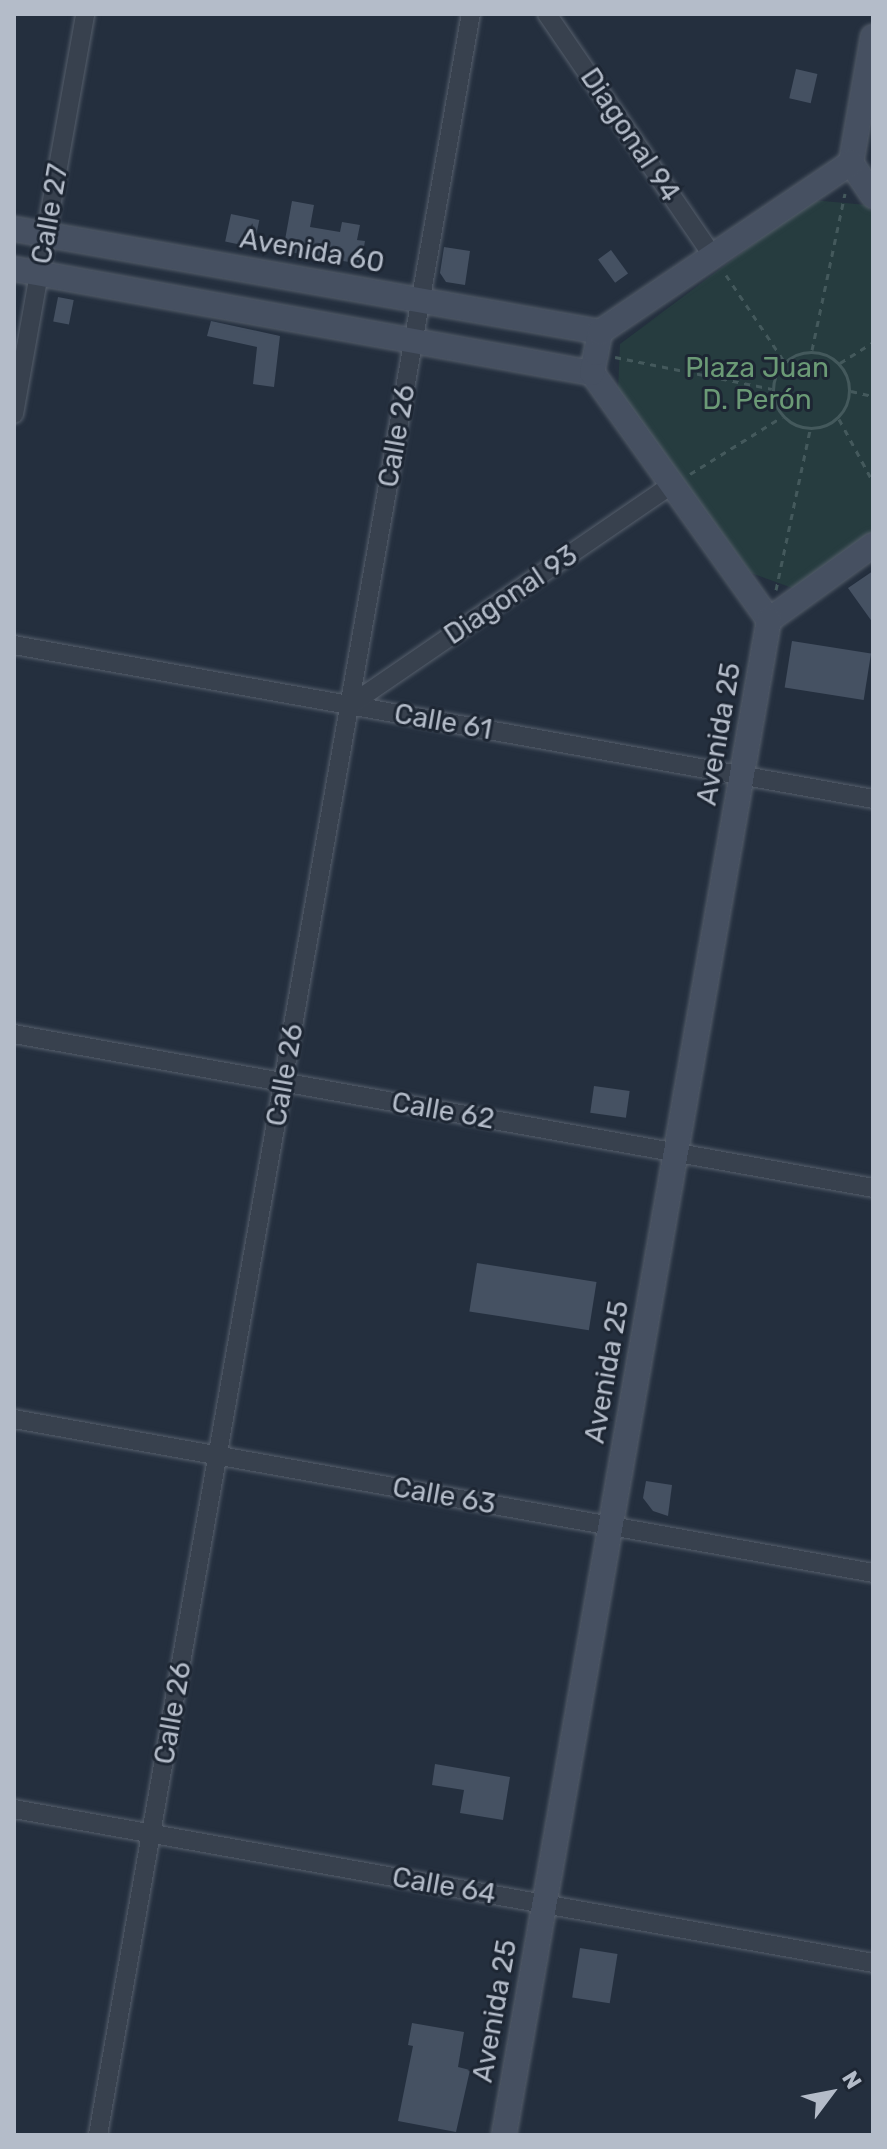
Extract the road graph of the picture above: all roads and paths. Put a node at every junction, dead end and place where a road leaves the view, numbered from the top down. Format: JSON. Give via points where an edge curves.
{"nodes":[{"id":1,"x":85,"y":14,"type":"edge"},
{"id":2,"x":471,"y":14,"type":"edge"},
{"id":3,"x":547,"y":14,"type":"edge"},
{"id":4,"x":873,"y":37,"type":"edge"},
{"id":5,"x":851,"y":163,"type":"junction"},
{"id":6,"x":873,"y":196,"type":"edge"},
{"id":7,"x":14,"y":229,"type":"edge"},
{"id":8,"x":46,"y":235,"type":"junction"},
{"id":9,"x":713,"y":256,"type":"junction"},
{"id":10,"x":14,"y":269,"type":"edge"},
{"id":11,"x":39,"y":274,"type":"junction"},
{"id":12,"x":421,"y":300,"type":"junction"},
{"id":13,"x":413,"y":341,"type":"junction"},
{"id":14,"x":873,"y":342,"type":"edge"},
{"id":15,"x":812,"y":350,"type":"junction"},
{"id":16,"x":596,"y":353,"type":"junction"},
{"id":17,"x":784,"y":361,"type":"junction"},
{"id":18,"x":840,"y":363,"type":"junction"},
{"id":19,"x":772,"y":389,"type":"junction"},
{"id":20,"x":851,"y":391,"type":"junction"},
{"id":21,"x":873,"y":396,"type":"edge"},
{"id":22,"x":14,"y":414,"type":"edge"},
{"id":23,"x":782,"y":417,"type":"junction"},
{"id":24,"x":839,"y":419,"type":"junction"},
{"id":25,"x":810,"y":430,"type":"junction"},
{"id":26,"x":873,"y":482,"type":"edge"},
{"id":27,"x":671,"y":485,"type":"junction"},
{"id":28,"x":873,"y":545,"type":"edge"},
{"id":29,"x":769,"y":620,"type":"junction"},
{"id":30,"x":14,"y":645,"type":"edge"},
{"id":31,"x":350,"y":705,"type":"junction"},
{"id":32,"x":742,"y":775,"type":"junction"},
{"id":33,"x":873,"y":799,"type":"edge"},
{"id":34,"x":14,"y":1034,"type":"edge"},
{"id":35,"x":284,"y":1082,"type":"junction"},
{"id":36,"x":676,"y":1153,"type":"junction"},
{"id":37,"x":873,"y":1188,"type":"edge"},
{"id":38,"x":14,"y":1419,"type":"edge"},
{"id":39,"x":218,"y":1456,"type":"junction"},
{"id":40,"x":610,"y":1526,"type":"junction"},
{"id":41,"x":873,"y":1573,"type":"edge"},
{"id":42,"x":14,"y":1809,"type":"edge"},
{"id":43,"x":152,"y":1833,"type":"junction"},
{"id":44,"x":544,"y":1904,"type":"junction"},
{"id":45,"x":873,"y":1963,"type":"edge"},
{"id":46,"x":98,"y":2135,"type":"edge"},
{"id":47,"x":504,"y":2135,"type":"edge"}],
"edges":[{"from":1,"to":8,"type":"street","name":"Calle 27"},
{"from":2,"to":12,"type":"street","name":"Calle 26"},
{"from":3,"to":9,"type":"street","name":"Diagonal 94"},
{"from":4,"to":5,"type":"main road"},
{"from":5,"to":6,"type":"main road"},
{"from":5,"to":9,"type":"main road"},
{"from":5,"to":15,"type":"path"},
{"from":7,"to":8,"type":"main road","name":"Avenida 60"},
{"from":8,"to":11,"type":"street","name":"Calle 27"},
{"from":8,"to":12,"type":"main road","name":"Avenida 60"},
{"from":9,"to":16,"type":"main road"},
{"from":9,"to":17,"type":"path"},
{"from":10,"to":11,"type":"main road"},
{"from":11,"to":13,"type":"main road"},
{"from":11,"to":22,"type":"street","name":"Calle 27"},
{"from":12,"to":13,"type":"street","name":"Calle 26"},
{"from":12,"to":16,"type":"main road","name":"Avenida 60"},
{"from":13,"to":16,"type":"main road"},
{"from":13,"to":31,"type":"street","name":"Calle 26"},
{"from":14,"to":18,"type":"path"},
{"from":15,"to":17,"type":"path"},
{"from":15,"to":18,"type":"path"},
{"from":16,"to":19,"type":"path"},
{"from":16,"to":27,"type":"main road"},
{"from":17,"to":19,"type":"path"},
{"from":18,"to":20,"type":"path"},
{"from":19,"to":23,"type":"path"},
{"from":20,"to":21,"type":"path"},
{"from":20,"to":24,"type":"path"},
{"from":23,"to":25,"type":"path"},
{"from":23,"to":27,"type":"path"},
{"from":24,"to":25,"type":"path"},
{"from":24,"to":26,"type":"path"},
{"from":25,"to":29,"type":"path"},
{"from":27,"to":29,"type":"main road"},
{"from":27,"to":31,"type":"street","name":"Diagonal 93"},
{"from":28,"to":29,"type":"main road"},
{"from":29,"to":32,"type":"main road","name":"Avenida 25"},
{"from":30,"to":31,"type":"street","name":"Calle 61"},
{"from":31,"to":32,"type":"street","name":"Calle 61"},
{"from":31,"to":35,"type":"street","name":"Calle 26"},
{"from":32,"to":33,"type":"street","name":"Calle 61"},
{"from":32,"to":36,"type":"main road","name":"Avenida 25"},
{"from":34,"to":35,"type":"street","name":"Calle 62"},
{"from":35,"to":36,"type":"street","name":"Calle 62"},
{"from":35,"to":39,"type":"street","name":"Calle 26"},
{"from":36,"to":37,"type":"street","name":"Calle 62"},
{"from":36,"to":40,"type":"main road","name":"Avenida 25"},
{"from":38,"to":39,"type":"street","name":"Calle 63"},
{"from":39,"to":40,"type":"street","name":"Calle 63"},
{"from":39,"to":43,"type":"street","name":"Calle 26"},
{"from":40,"to":41,"type":"street","name":"Calle 63"},
{"from":40,"to":44,"type":"main road","name":"Avenida 25"},
{"from":42,"to":43,"type":"street","name":"Calle 64"},
{"from":43,"to":44,"type":"street","name":"Calle 64"},
{"from":43,"to":46,"type":"street","name":"Calle 26"},
{"from":44,"to":45,"type":"street","name":"Calle 64"},
{"from":44,"to":47,"type":"main road","name":"Avenida 25"}]}
